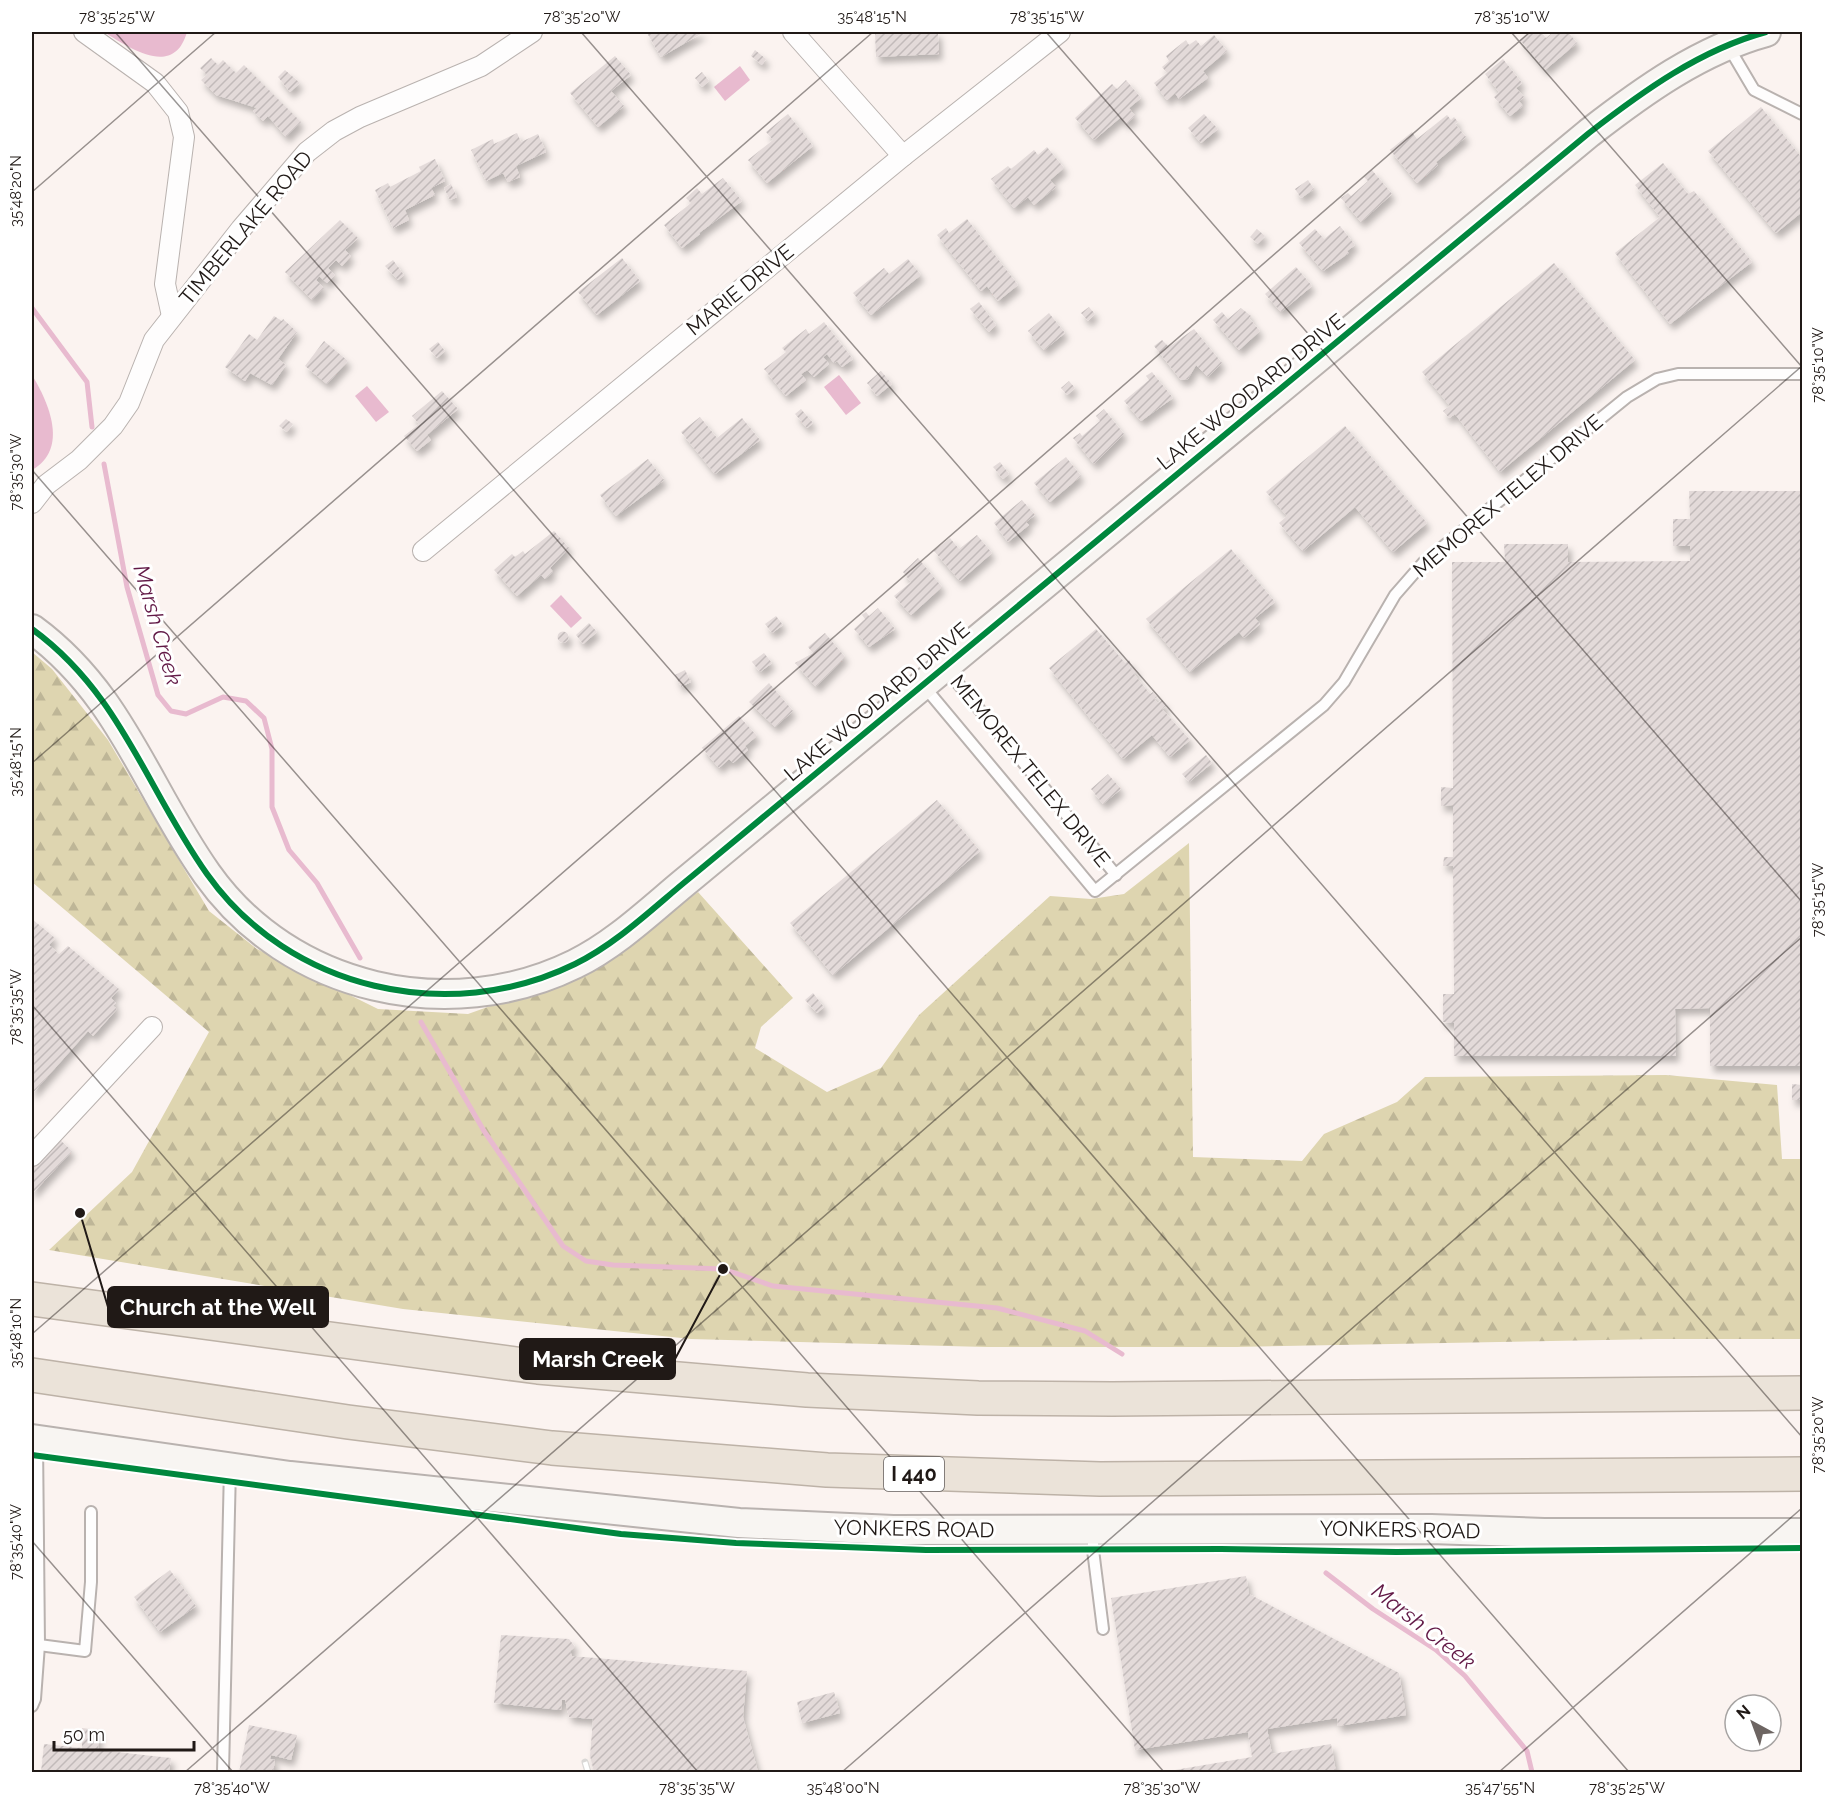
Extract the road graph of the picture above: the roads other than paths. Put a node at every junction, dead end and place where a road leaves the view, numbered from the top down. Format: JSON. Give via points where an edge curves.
{"nodes":[{"id":1,"x":84,"y":32,"type":"edge"},
{"id":2,"x":532,"y":32,"type":"edge"},
{"id":3,"x":793,"y":32,"type":"edge"},
{"id":4,"x":1060,"y":32,"type":"edge"},
{"id":5,"x":1766,"y":32,"type":"edge"},
{"id":6,"x":1728,"y":46,"type":"junction"},
{"id":7,"x":1803,"y":114,"type":"edge"},
{"id":8,"x":903,"y":156,"type":"junction"},
{"id":9,"x":172,"y":316,"type":"junction"},
{"id":10,"x":1803,"y":374,"type":"edge"},
{"id":11,"x":32,"y":504,"type":"edge"},
{"id":12,"x":423,"y":551,"type":"dead end"},
{"id":13,"x":32,"y":629,"type":"edge"},
{"id":14,"x":934,"y":675,"type":"junction"},
{"id":15,"x":1116,"y":875,"type":"junction"},
{"id":16,"x":152,"y":1027,"type":"dead end"},
{"id":17,"x":32,"y":1156,"type":"edge"},
{"id":18,"x":40,"y":1298,"type":"edge"},
{"id":19,"x":32,"y":1375,"type":"edge"},
{"id":20,"x":1803,"y":1394,"type":"edge"},
{"id":21,"x":34,"y":1439,"type":"edge"},
{"id":22,"x":230,"y":1468,"type":"junction"},
{"id":23,"x":1803,"y":1474,"type":"edge"},
{"id":24,"x":91,"y":1512,"type":"dead end"},
{"id":25,"x":1093,"y":1530,"type":"junction"},
{"id":26,"x":1803,"y":1533,"type":"edge"},
{"id":27,"x":1103,"y":1629,"type":"dead end"},
{"id":28,"x":39,"y":1645,"type":"junction"},
{"id":29,"x":32,"y":1706,"type":"edge"},
{"id":30,"x":223,"y":1773,"type":"edge"}],
"edges":[{"from":1,"to":9,"type":"street","via":[[155,83],[178,112],[184,137],[165,284]]},
{"from":2,"to":9,"type":"street","name":"TIMBERLAKE ROAD","via":[[481,66],[360,117],[307,152]]},
{"from":3,"to":8,"type":"street"},
{"from":4,"to":8,"type":"street","name":"MARIE DRIVE"},
{"from":5,"to":6,"type":"street","name":"LAKE WOODARD DRIVE"},
{"from":6,"to":7,"type":"lane","via":[[1754,90]]},
{"from":6,"to":14,"type":"street","name":"LAKE WOODARD DRIVE","via":[[1664,78],[1589,133]]},
{"from":8,"to":12,"type":"street","name":"MARIE DRIVE"},
{"from":9,"to":11,"type":"street","name":"TIMBERLAKE ROAD","via":[[154,340],[129,403],[113,426],[79,460],[46,485]]},
{"from":10,"to":15,"type":"lane","name":"MEMOREX TELEX DRIVE","via":[[1678,374],[1658,379],[1627,397],[1423,563],[1395,595],[1344,682],[1324,705]]},
{"from":13,"to":14,"type":"street","name":"LAKE WOODARD DRIVE","via":[[90,681],[206,872],[254,924],[302,960],[347,979],[437,995],[490,992],[577,963],[691,877]]},
{"from":14,"to":15,"type":"lane","name":"MEMOREX TELEX DRIVE"},
{"from":14,"to":15,"type":"lane","name":"MEMOREX TELEX DRIVE","via":[[1095,891]]},
{"from":16,"to":17,"type":"street"},
{"from":18,"to":20,"type":"highway","via":[[538,1367],[807,1390],[1101,1399]]},
{"from":19,"to":23,"type":"highway","number":"I 440","via":[[552,1448],[827,1470],[1100,1479]]},
{"from":21,"to":22,"type":"street","name":"YONKERS ROAD"},
{"from":21,"to":28,"type":"lane"},
{"from":22,"to":25,"type":"street","name":"YONKERS ROAD","via":[[739,1523],[893,1530]]},
{"from":22,"to":30,"type":"lane"},
{"from":24,"to":28,"type":"lane","via":[[91,1582],[85,1651]]},
{"from":25,"to":26,"type":"street","name":"YONKERS ROAD","via":[[1409,1528],[1544,1533]]},
{"from":25,"to":27,"type":"lane","via":[[1092,1550]]},
{"from":28,"to":29,"type":"lane"}]}
